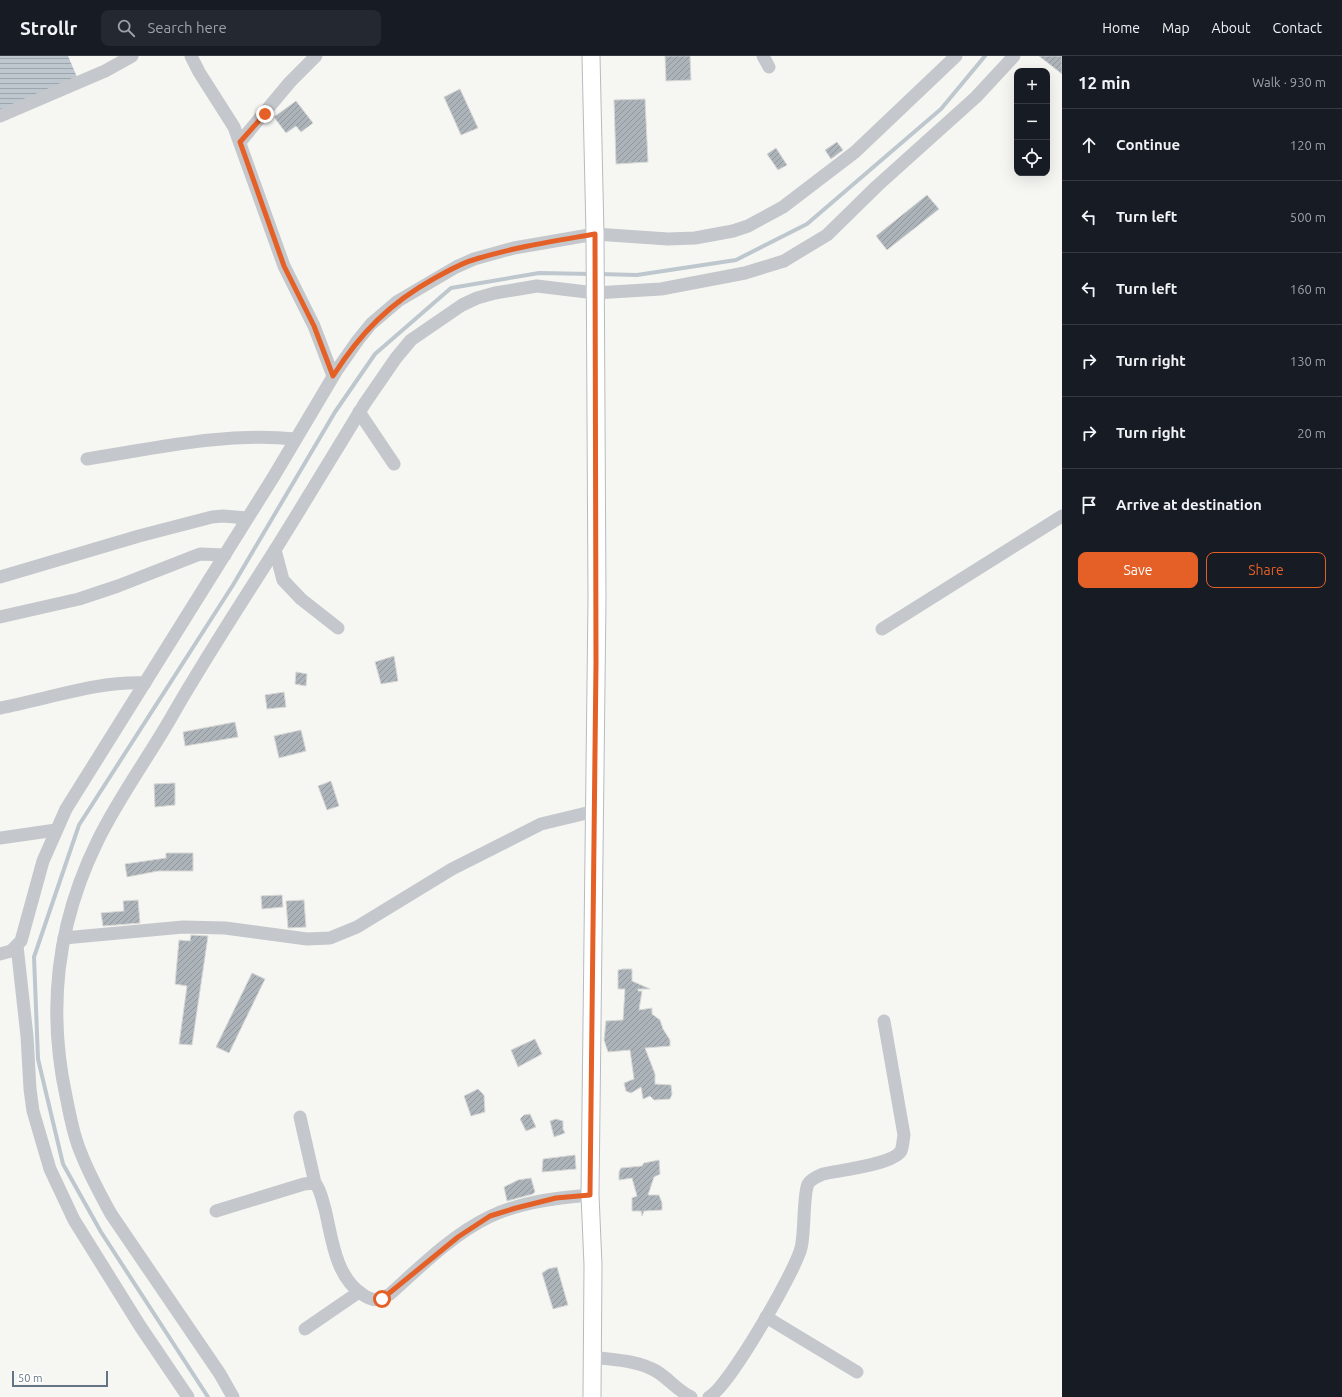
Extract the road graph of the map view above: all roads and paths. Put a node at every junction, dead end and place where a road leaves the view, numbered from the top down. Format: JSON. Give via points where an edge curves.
{"nodes":[{"id":1,"x":132,"y":56,"type":"edge"},
{"id":2,"x":191,"y":56,"type":"edge"},
{"id":3,"x":316,"y":56,"type":"edge"},
{"id":4,"x":591,"y":56,"type":"edge"},
{"id":5,"x":956,"y":56,"type":"edge"},
{"id":6,"x":1014,"y":56,"type":"edge"},
{"id":7,"x":0,"y":116,"type":"edge"},
{"id":8,"x":240,"y":142,"type":"junction"},
{"id":9,"x":595,"y":234,"type":"junction"},
{"id":10,"x":595,"y":286,"type":"junction"},
{"id":11,"x":333,"y":376,"type":"junction"},
{"id":12,"x":359,"y":412,"type":"junction"},
{"id":13,"x":295,"y":439,"type":"junction"},
{"id":14,"x":87,"y":459,"type":"dead end"},
{"id":15,"x":394,"y":464,"type":"dead end"},
{"id":16,"x":1062,"y":516,"type":"edge"},
{"id":17,"x":247,"y":518,"type":"junction"},
{"id":18,"x":275,"y":550,"type":"junction"},
{"id":19,"x":224,"y":555,"type":"junction"},
{"id":20,"x":0,"y":577,"type":"edge"},
{"id":21,"x":0,"y":617,"type":"edge"},
{"id":22,"x":338,"y":628,"type":"dead end"},
{"id":23,"x":882,"y":629,"type":"dead end"},
{"id":24,"x":145,"y":683,"type":"junction"},
{"id":25,"x":0,"y":708,"type":"edge"},
{"id":26,"x":595,"y":811,"type":"junction"},
{"id":27,"x":56,"y":830,"type":"junction"},
{"id":28,"x":0,"y":838,"type":"edge"},
{"id":29,"x":64,"y":938,"type":"junction"},
{"id":30,"x":17,"y":946,"type":"junction"},
{"id":31,"x":0,"y":954,"type":"edge"},
{"id":32,"x":884,"y":1022,"type":"dead end"},
{"id":33,"x":300,"y":1117,"type":"dead end"},
{"id":34,"x":315,"y":1183,"type":"junction"},
{"id":35,"x":590,"y":1195,"type":"junction"},
{"id":36,"x":216,"y":1211,"type":"dead end"},
{"id":37,"x":359,"y":1292,"type":"junction"},
{"id":38,"x":766,"y":1317,"type":"junction"},
{"id":39,"x":305,"y":1329,"type":"dead end"},
{"id":40,"x":592,"y":1357,"type":"junction"},
{"id":41,"x":857,"y":1372,"type":"dead end"},
{"id":42,"x":188,"y":1397,"type":"edge"},
{"id":43,"x":233,"y":1397,"type":"edge"},
{"id":44,"x":592,"y":1397,"type":"edge"},
{"id":45,"x":691,"y":1397,"type":"edge"},
{"id":46,"x":709,"y":1397,"type":"edge"}],
"edges":[{"from":1,"to":7,"type":"street"},
{"from":2,"to":8,"type":"street","via":[[198,72],[228,116]]},
{"from":3,"to":8,"type":"street","via":[[290,82]]},
{"from":4,"to":9,"type":"main road"},
{"from":5,"to":9,"type":"street","via":[[854,152],[767,217],[733,231],[695,238],[668,239]]},
{"from":6,"to":10,"type":"street","via":[[976,97],[827,235],[784,261],[745,274],[661,289]]},
{"from":8,"to":11,"type":"street","via":[[284,266],[314,326]]},
{"from":9,"to":10,"type":"main road"},
{"from":9,"to":11,"type":"street","via":[[514,248],[474,259],[438,276],[398,301],[371,324]]},
{"from":10,"to":12,"type":"street","via":[[524,287],[496,292],[462,305],[411,340]]},
{"from":10,"to":26,"type":"main road"},
{"from":11,"to":13,"type":"street"},
{"from":12,"to":15,"type":"street"},
{"from":12,"to":18,"type":"street"},
{"from":13,"to":14,"type":"street","via":[[266,436],[218,438]]},
{"from":13,"to":17,"type":"street"},
{"from":16,"to":23,"type":"street"},
{"from":17,"to":19,"type":"street"},
{"from":17,"to":20,"type":"street","via":[[212,518],[139,536]]},
{"from":18,"to":22,"type":"street","via":[[283,580]]},
{"from":18,"to":29,"type":"street","via":[[184,694],[150,754],[130,781],[97,841],[74,899]]},
{"from":19,"to":21,"type":"street","via":[[200,554],[79,599]]},
{"from":19,"to":24,"type":"street"},
{"from":24,"to":25,"type":"street","via":[[106,685]]},
{"from":24,"to":27,"type":"street","via":[[66,809]]},
{"from":26,"to":29,"type":"street","via":[[541,824],[452,869],[357,927],[330,938],[307,939],[225,928],[182,926]]},
{"from":26,"to":35,"type":"main road"},
{"from":27,"to":28,"type":"street"},
{"from":27,"to":30,"type":"street","via":[[43,862],[25,930]]},
{"from":29,"to":43,"type":"street","via":[[58,963],[58,1050],[60,1071],[80,1152],[111,1214]]},
{"from":30,"to":31,"type":"street"},
{"from":30,"to":42,"type":"street","via":[[33,1111],[50,1168],[74,1220]]},
{"from":32,"to":38,"type":"street","via":[[904,1135],[900,1151],[895,1157],[882,1162],[823,1174],[808,1184],[800,1250],[783,1288]]},
{"from":33,"to":34,"type":"street"},
{"from":34,"to":36,"type":"street","via":[[304,1184]]},
{"from":34,"to":37,"type":"street","via":[[321,1194],[340,1266],[347,1280]]},
{"from":35,"to":37,"type":"street","via":[[556,1198],[499,1212],[458,1237],[382,1299],[375,1301]]},
{"from":35,"to":40,"type":"main road"},
{"from":37,"to":39,"type":"street"},
{"from":38,"to":41,"type":"street"},
{"from":38,"to":46,"type":"street","via":[[718,1389]]},
{"from":40,"to":44,"type":"main road"},
{"from":40,"to":45,"type":"street","via":[[634,1362],[648,1367]]}]}
